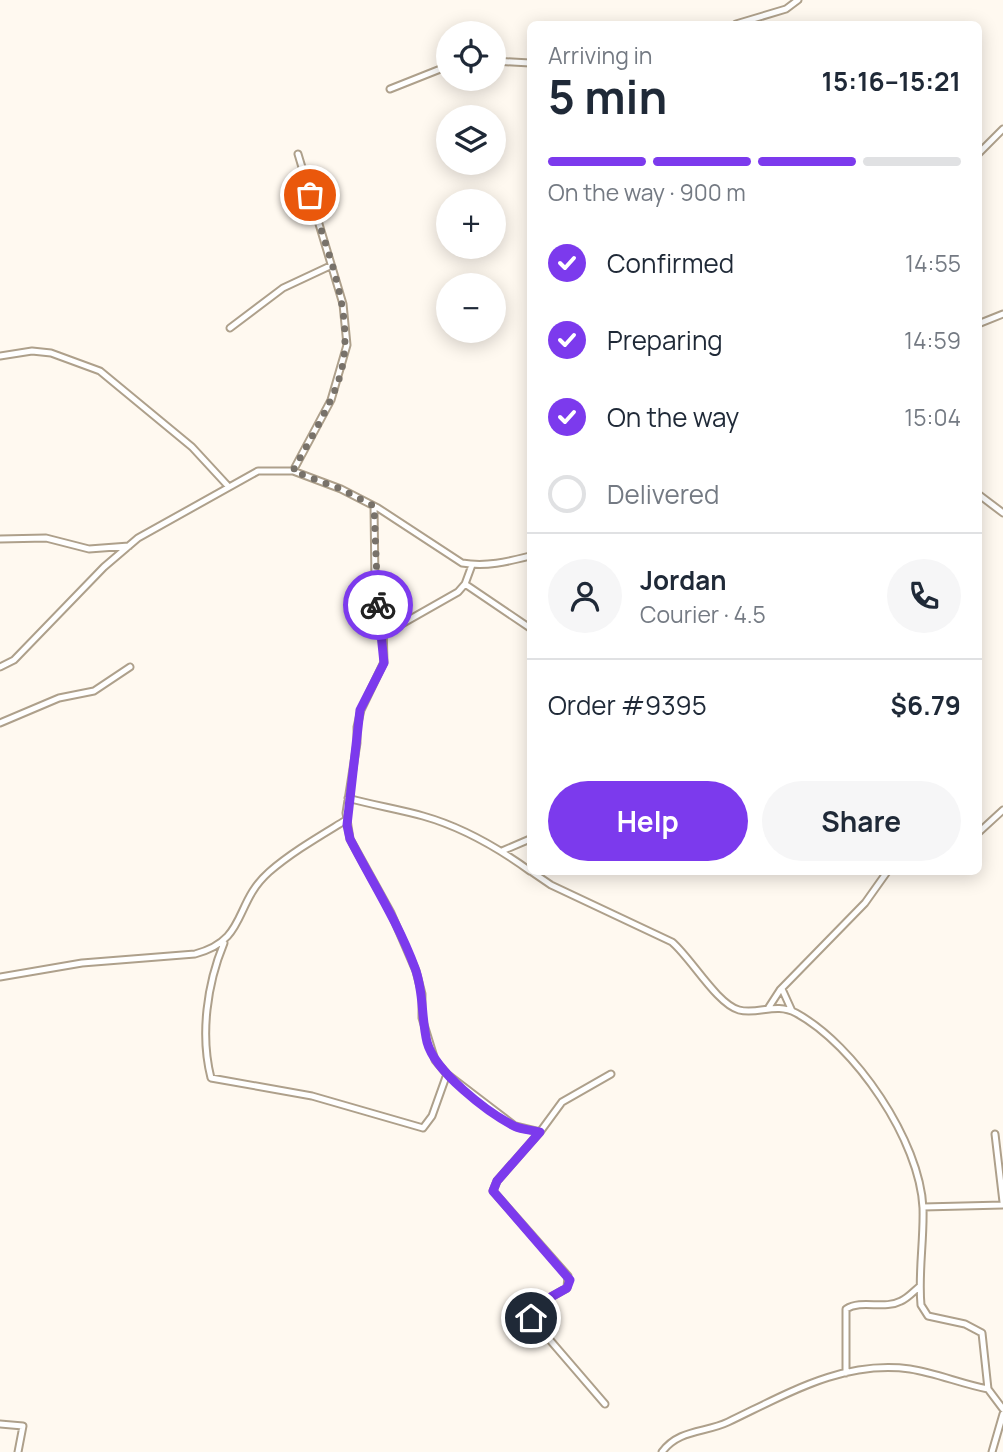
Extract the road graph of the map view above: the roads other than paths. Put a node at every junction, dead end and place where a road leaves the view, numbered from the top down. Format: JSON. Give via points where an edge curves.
{"nodes":[{"id":1,"x":798,"y":0,"type":"edge"},
{"id":2,"x":746,"y":21,"type":"edge"},
{"id":3,"x":506,"y":62,"type":"edge"},
{"id":4,"x":527,"y":63,"type":"edge"},
{"id":5,"x":436,"y":71,"type":"edge"},
{"id":6,"x":390,"y":89,"type":"dead end"},
{"id":7,"x":1003,"y":129,"type":"edge"},
{"id":8,"x":982,"y":150,"type":"edge"},
{"id":9,"x":298,"y":154,"type":"dead end"},
{"id":10,"x":330,"y":266,"type":"junction"},
{"id":11,"x":1003,"y":314,"type":"edge"},
{"id":12,"x":982,"y":322,"type":"edge"},
{"id":13,"x":230,"y":328,"type":"dead end"},
{"id":14,"x":0,"y":356,"type":"edge"},
{"id":15,"x":293,"y":471,"type":"junction"},
{"id":16,"x":228,"y":486,"type":"junction"},
{"id":17,"x":982,"y":497,"type":"edge"},
{"id":18,"x":374,"y":506,"type":"junction"},
{"id":19,"x":1003,"y":513,"type":"edge"},
{"id":20,"x":0,"y":539,"type":"edge"},
{"id":21,"x":129,"y":546,"type":"junction"},
{"id":22,"x":527,"y":557,"type":"edge"},
{"id":23,"x":472,"y":565,"type":"junction"},
{"id":24,"x":465,"y":584,"type":"junction"},
{"id":25,"x":527,"y":626,"type":"edge"},
{"id":26,"x":384,"y":634,"type":"junction"},
{"id":27,"x":0,"y":667,"type":"edge"},
{"id":28,"x":130,"y":667,"type":"dead end"},
{"id":29,"x":0,"y":723,"type":"edge"},
{"id":30,"x":348,"y":798,"type":"junction"},
{"id":31,"x":1003,"y":810,"type":"edge"},
{"id":32,"x":346,"y":820,"type":"junction"},
{"id":33,"x":982,"y":829,"type":"edge"},
{"id":34,"x":527,"y":840,"type":"edge"},
{"id":35,"x":502,"y":851,"type":"junction"},
{"id":36,"x":527,"y":868,"type":"edge"},
{"id":37,"x":537,"y":875,"type":"edge"},
{"id":38,"x":885,"y":875,"type":"edge"},
{"id":39,"x":224,"y":943,"type":"junction"},
{"id":40,"x":0,"y":977,"type":"edge"},
{"id":41,"x":782,"y":989,"type":"junction"},
{"id":42,"x":769,"y":1007,"type":"junction"},
{"id":43,"x":792,"y":1011,"type":"junction"},
{"id":44,"x":447,"y":1074,"type":"junction"},
{"id":45,"x":611,"y":1074,"type":"dead end"},
{"id":46,"x":540,"y":1132,"type":"junction"},
{"id":47,"x":995,"y":1133,"type":"dead end"},
{"id":48,"x":1003,"y":1203,"type":"edge"},
{"id":49,"x":923,"y":1207,"type":"junction"},
{"id":50,"x":919,"y":1287,"type":"junction"},
{"id":51,"x":846,"y":1373,"type":"junction"},
{"id":52,"x":988,"y":1389,"type":"junction"},
{"id":53,"x":605,"y":1404,"type":"dead end"},
{"id":54,"x":1003,"y":1412,"type":"edge"},
{"id":55,"x":0,"y":1424,"type":"edge"},
{"id":56,"x":18,"y":1452,"type":"edge"},
{"id":57,"x":662,"y":1452,"type":"edge"},
{"id":58,"x":992,"y":1452,"type":"edge"}],
"edges":[{"from":1,"to":2,"type":"street","via":[[786,9]]},
{"from":3,"to":4,"type":"street"},
{"from":5,"to":6,"type":"street"},
{"from":7,"to":8,"type":"street"},
{"from":9,"to":10,"type":"street"},
{"from":10,"to":13,"type":"street","via":[[284,288]]},
{"from":10,"to":15,"type":"street","via":[[343,304],[346,345],[331,400]]},
{"from":11,"to":12,"type":"street"},
{"from":14,"to":16,"type":"street","via":[[51,353],[100,371],[192,447]]},
{"from":15,"to":16,"type":"street","via":[[258,471]]},
{"from":15,"to":18,"type":"street"},
{"from":16,"to":21,"type":"street"},
{"from":17,"to":19,"type":"street"},
{"from":18,"to":23,"type":"street","via":[[462,564]]},
{"from":18,"to":26,"type":"street","via":[[375,581]]},
{"from":20,"to":21,"type":"street","via":[[46,538],[89,550]]},
{"from":21,"to":27,"type":"street","via":[[14,660]]},
{"from":22,"to":23,"type":"street"},
{"from":23,"to":24,"type":"street"},
{"from":24,"to":25,"type":"street"},
{"from":24,"to":26,"type":"street","via":[[449,598]]},
{"from":26,"to":30,"type":"street","via":[[384,663],[360,710]]},
{"from":28,"to":29,"type":"street","via":[[94,691],[59,698]]},
{"from":30,"to":32,"type":"street"},
{"from":30,"to":35,"type":"street","via":[[423,816]]},
{"from":31,"to":33,"type":"street"},
{"from":32,"to":39,"type":"street","via":[[268,873],[251,891]]},
{"from":32,"to":44,"type":"street","via":[[350,839],[391,913],[416,971],[428,1045]]},
{"from":34,"to":35,"type":"street"},
{"from":35,"to":36,"type":"street"},
{"from":37,"to":42,"type":"street","via":[[672,942],[727,1004],[739,1010]]},
{"from":38,"to":41,"type":"street","via":[[865,904]]},
{"from":39,"to":40,"type":"street","via":[[195,954],[82,963]]},
{"from":39,"to":44,"type":"street","via":[[204,1037],[211,1078],[312,1096],[423,1128]]},
{"from":41,"to":42,"type":"street"},
{"from":41,"to":43,"type":"street"},
{"from":42,"to":43,"type":"street"},
{"from":43,"to":49,"type":"street","via":[[840,1045],[861,1068],[907,1149]]},
{"from":44,"to":46,"type":"street","via":[[515,1126]]},
{"from":45,"to":46,"type":"street","via":[[562,1102]]},
{"from":46,"to":53,"type":"street","via":[[493,1191],[568,1276],[567,1288],[533,1307],[531,1318]]},
{"from":47,"to":48,"type":"street"},
{"from":48,"to":49,"type":"street"},
{"from":49,"to":50,"type":"street"},
{"from":50,"to":51,"type":"street","via":[[887,1306],[846,1309]]},
{"from":50,"to":52,"type":"street","via":[[928,1316],[982,1333]]},
{"from":51,"to":52,"type":"street","via":[[908,1369]]},
{"from":51,"to":57,"type":"street","via":[[826,1376],[725,1423],[683,1434]]},
{"from":52,"to":54,"type":"street"},
{"from":54,"to":58,"type":"street"},
{"from":55,"to":56,"type":"street","via":[[23,1426]]}]}
